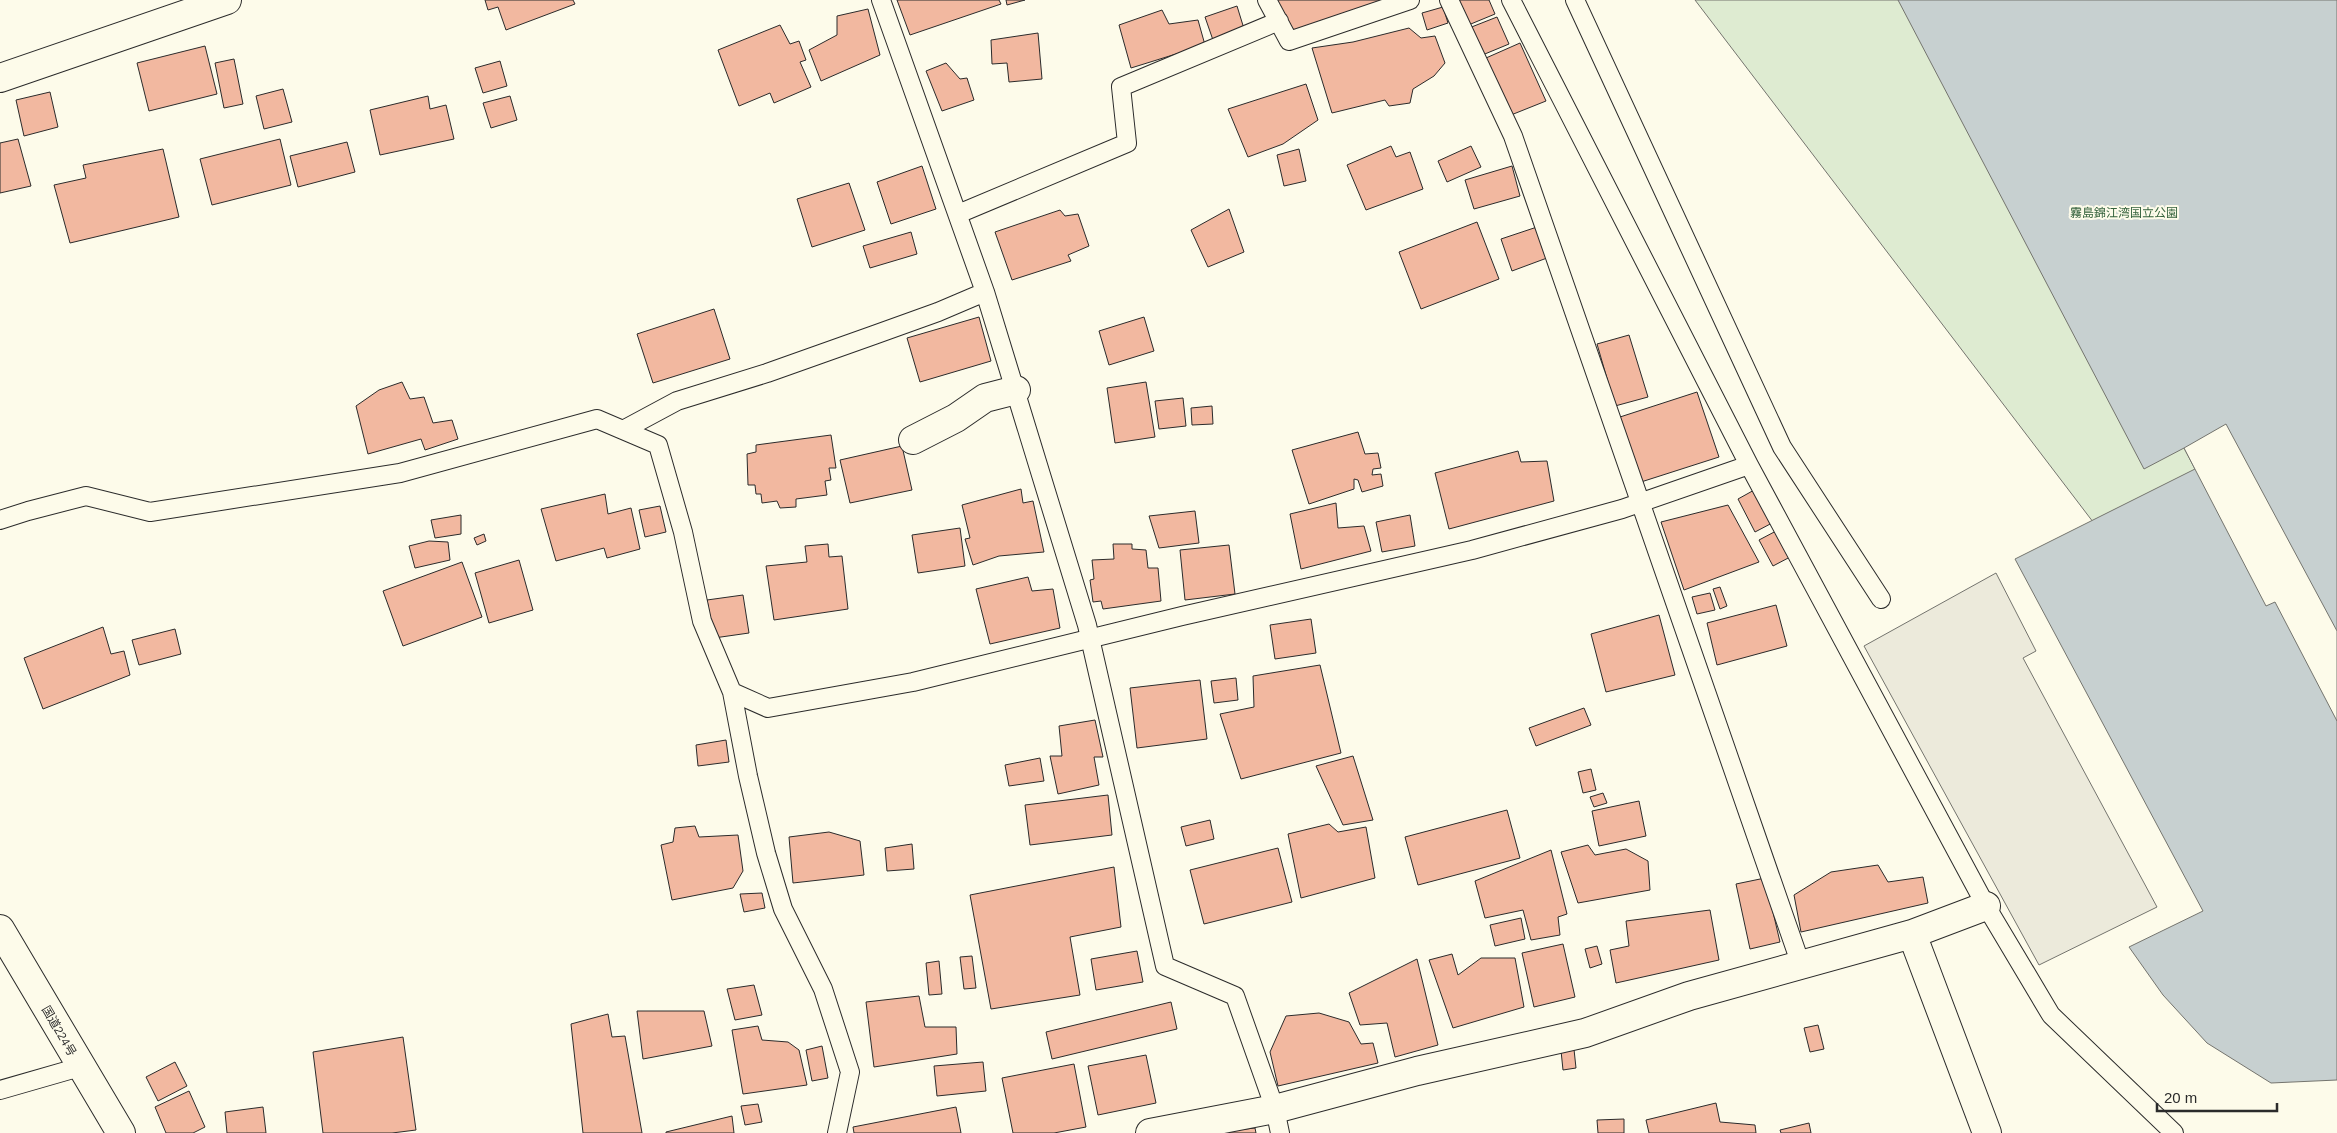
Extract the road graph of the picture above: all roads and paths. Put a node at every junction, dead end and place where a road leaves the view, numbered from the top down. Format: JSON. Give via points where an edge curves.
{"nodes":[{"id":1,"x":881,"y":0,"type":"edge"},
{"id":2,"x":1267,"y":0,"type":"edge"},
{"id":3,"x":1410,"y":0,"type":"edge"},
{"id":4,"x":1449,"y":0,"type":"edge"},
{"id":5,"x":1511,"y":0,"type":"edge"},
{"id":6,"x":1575,"y":0,"type":"edge"},
{"id":7,"x":214,"y":2,"type":"edge"},
{"id":8,"x":1278,"y":21,"type":"junction"},
{"id":9,"x":0,"y":78,"type":"edge"},
{"id":10,"x":958,"y":214,"type":"junction"},
{"id":11,"x":985,"y":292,"type":"junction"},
{"id":12,"x":1016,"y":390,"type":"junction"},
{"id":13,"x":623,"y":430,"type":"junction"},
{"id":14,"x":913,"y":440,"type":"dead end"},
{"id":15,"x":1749,"y":464,"type":"junction"},
{"id":16,"x":1640,"y":503,"type":"junction"},
{"id":17,"x":0,"y":520,"type":"edge"},
{"id":18,"x":1881,"y":599,"type":"dead end"},
{"id":19,"x":1090,"y":639,"type":"junction"},
{"id":20,"x":732,"y":692,"type":"junction"},
{"id":21,"x":1986,"y":906,"type":"junction"},
{"id":22,"x":0,"y":929,"type":"edge"},
{"id":23,"x":1912,"y":934,"type":"junction"},
{"id":24,"x":1802,"y":965,"type":"junction"},
{"id":25,"x":80,"y":1066,"type":"junction"},
{"id":26,"x":0,"y":1090,"type":"edge"},
{"id":27,"x":1277,"y":1121,"type":"edge"},
{"id":28,"x":121,"y":1133,"type":"edge"},
{"id":29,"x":837,"y":1133,"type":"edge"},
{"id":30,"x":1150,"y":1133,"type":"edge"},
{"id":31,"x":1987,"y":1133,"type":"edge"},
{"id":32,"x":2174,"y":1133,"type":"edge"}],
"edges":[{"from":1,"to":10,"type":"lane"},
{"from":2,"to":8,"type":"lane"},
{"from":3,"to":8,"type":"lane","via":[[1289,41]]},
{"from":4,"to":16,"type":"lane","via":[[1513,136]]},
{"from":5,"to":15,"type":"lane"},
{"from":6,"to":18,"type":"lane","via":[[1782,447]]},
{"from":7,"to":9,"type":"main road"},
{"from":8,"to":10,"type":"lane","via":[[1121,87],[1127,143]]},
{"from":10,"to":11,"type":"lane"},
{"from":11,"to":12,"type":"lane"},
{"from":11,"to":13,"type":"lane","via":[[856,342],[677,401]]},
{"from":12,"to":14,"type":"main road","via":[[985,398],[956,418]]},
{"from":12,"to":19,"type":"lane"},
{"from":13,"to":17,"type":"lane","via":[[597,419],[390,474],[150,512],[86,496]]},
{"from":13,"to":20,"type":"lane","via":[[658,445],[683,532],[702,621]]},
{"from":15,"to":16,"type":"lane"},
{"from":15,"to":21,"type":"lane"},
{"from":16,"to":19,"type":"lane","via":[[1472,550]]},
{"from":16,"to":24,"type":"lane"},
{"from":19,"to":20,"type":"lane","via":[[913,682],[768,708]]},
{"from":19,"to":27,"type":"lane","via":[[1165,966],[1235,996]]},
{"from":20,"to":29,"type":"lane","via":[[755,805],[782,909],[823,989],[850,1072]]},
{"from":21,"to":23,"type":"main road"},
{"from":21,"to":32,"type":"lane","via":[[2050,1015]]},
{"from":22,"to":25,"type":"main road","name":"国道224号"},
{"from":23,"to":24,"type":"main road"},
{"from":23,"to":31,"type":"main road"},
{"from":24,"to":27,"type":"main road","via":[[1689,996],[1585,1033],[1417,1071]]},
{"from":25,"to":26,"type":"lane"},
{"from":25,"to":28,"type":"main road","name":"国道224号"},
{"from":27,"to":30,"type":"main road"}]}
